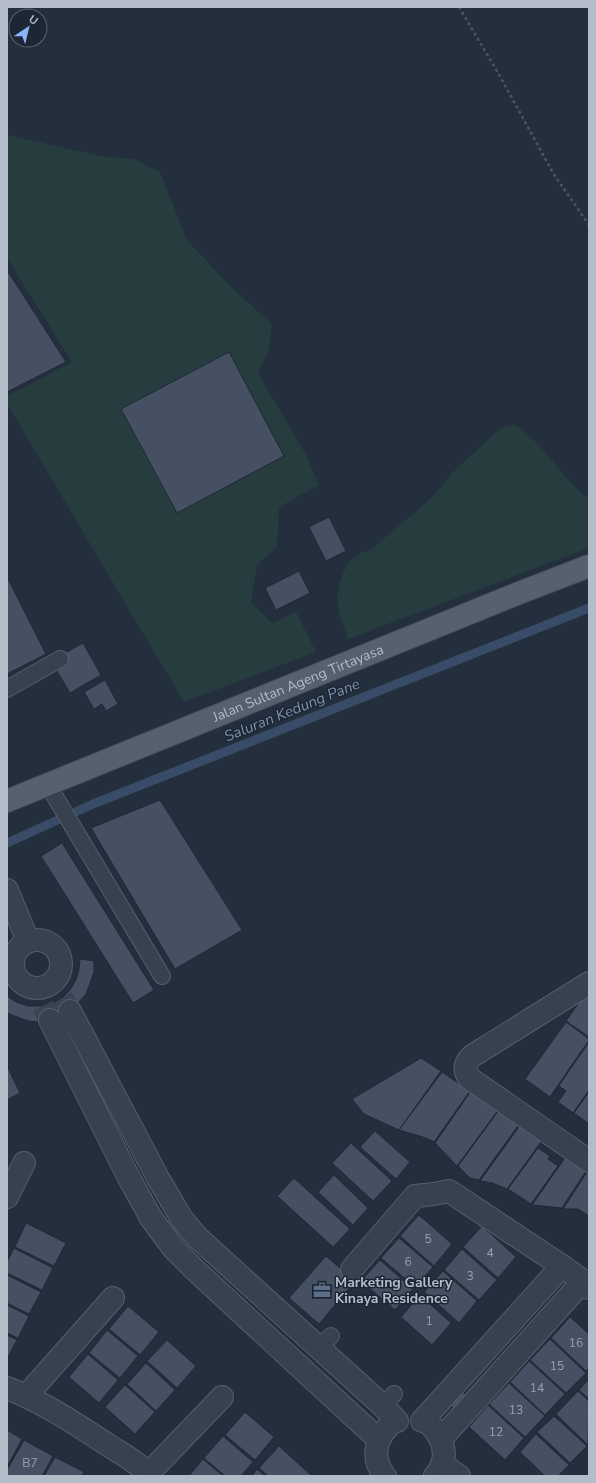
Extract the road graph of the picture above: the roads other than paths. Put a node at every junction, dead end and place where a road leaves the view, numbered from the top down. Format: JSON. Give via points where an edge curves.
{"nodes":[{"id":1,"x":589,"y":566,"type":"edge"},
{"id":2,"x":60,"y":659,"type":"dead end"},
{"id":3,"x":7,"y":689,"type":"edge"},
{"id":4,"x":52,"y":792,"type":"junction"},
{"id":5,"x":7,"y":801,"type":"edge"},
{"id":6,"x":8,"y":892,"type":"edge"},
{"id":7,"x":28,"y":941,"type":"junction"},
{"id":8,"x":162,"y":976,"type":"dead end"},
{"id":9,"x":589,"y":983,"type":"edge"},
{"id":10,"x":56,"y":1009,"type":"junction"},
{"id":11,"x":589,"y":1161,"type":"edge"},
{"id":12,"x":24,"y":1163,"type":"dead end"},
{"id":13,"x":7,"y":1198,"type":"edge"},
{"id":14,"x":562,"y":1266,"type":"junction"},
{"id":15,"x":352,"y":1269,"type":"dead end"},
{"id":16,"x":586,"y":1284,"type":"edge"},
{"id":17,"x":113,"y":1298,"type":"dead end"},
{"id":18,"x":17,"y":1392,"type":"edge"},
{"id":19,"x":222,"y":1397,"type":"dead end"},
{"id":20,"x":391,"y":1407,"type":"junction"},
{"id":21,"x":422,"y":1421,"type":"junction"},
{"id":22,"x":441,"y":1438,"type":"junction"},
{"id":23,"x":378,"y":1439,"type":"junction"},
{"id":24,"x":445,"y":1472,"type":"edge"},
{"id":25,"x":378,"y":1473,"type":"edge"},
{"id":26,"x":149,"y":1475,"type":"edge"}],
"edges":[{"from":1,"to":4,"type":"main road","name":"Jalan Sultan Ageng Tirtayasa","via":[[518,593]]},
{"from":2,"to":3,"type":"lane"},
{"from":4,"to":5,"type":"main road","name":"Jalan Sultan Ageng Tirtayasa"},
{"from":4,"to":8,"type":"lane"},
{"from":6,"to":7,"type":"street"},
{"from":7,"to":10,"type":"street","via":[[47,942],[57,951],[61,960]]},
{"from":7,"to":10,"type":"street","via":[[17,950],[12,968],[18,981]]},
{"from":9,"to":11,"type":"street","via":[[472,1056],[466,1062],[465,1068],[469,1078]]},
{"from":10,"to":20,"type":"street","via":[[182,1219],[197,1237],[325,1342]]},
{"from":10,"to":23,"type":"street","via":[[129,1178],[151,1218],[174,1249]]},
{"from":12,"to":13,"type":"street"},
{"from":14,"to":15,"type":"street","via":[[449,1191],[415,1196]]},
{"from":14,"to":16,"type":"street"},
{"from":14,"to":21,"type":"street"},
{"from":16,"to":22,"type":"street"},
{"from":17,"to":18,"type":"street"},
{"from":18,"to":26,"type":"street","via":[[71,1420],[130,1459]]},
{"from":19,"to":26,"type":"street"},
{"from":20,"to":21,"type":"street","via":[[409,1419]]},
{"from":20,"to":23,"type":"street","via":[[389,1425]]},
{"from":21,"to":22,"type":"street","via":[[433,1428]]},
{"from":22,"to":24,"type":"street"},
{"from":23,"to":25,"type":"street"}]}
